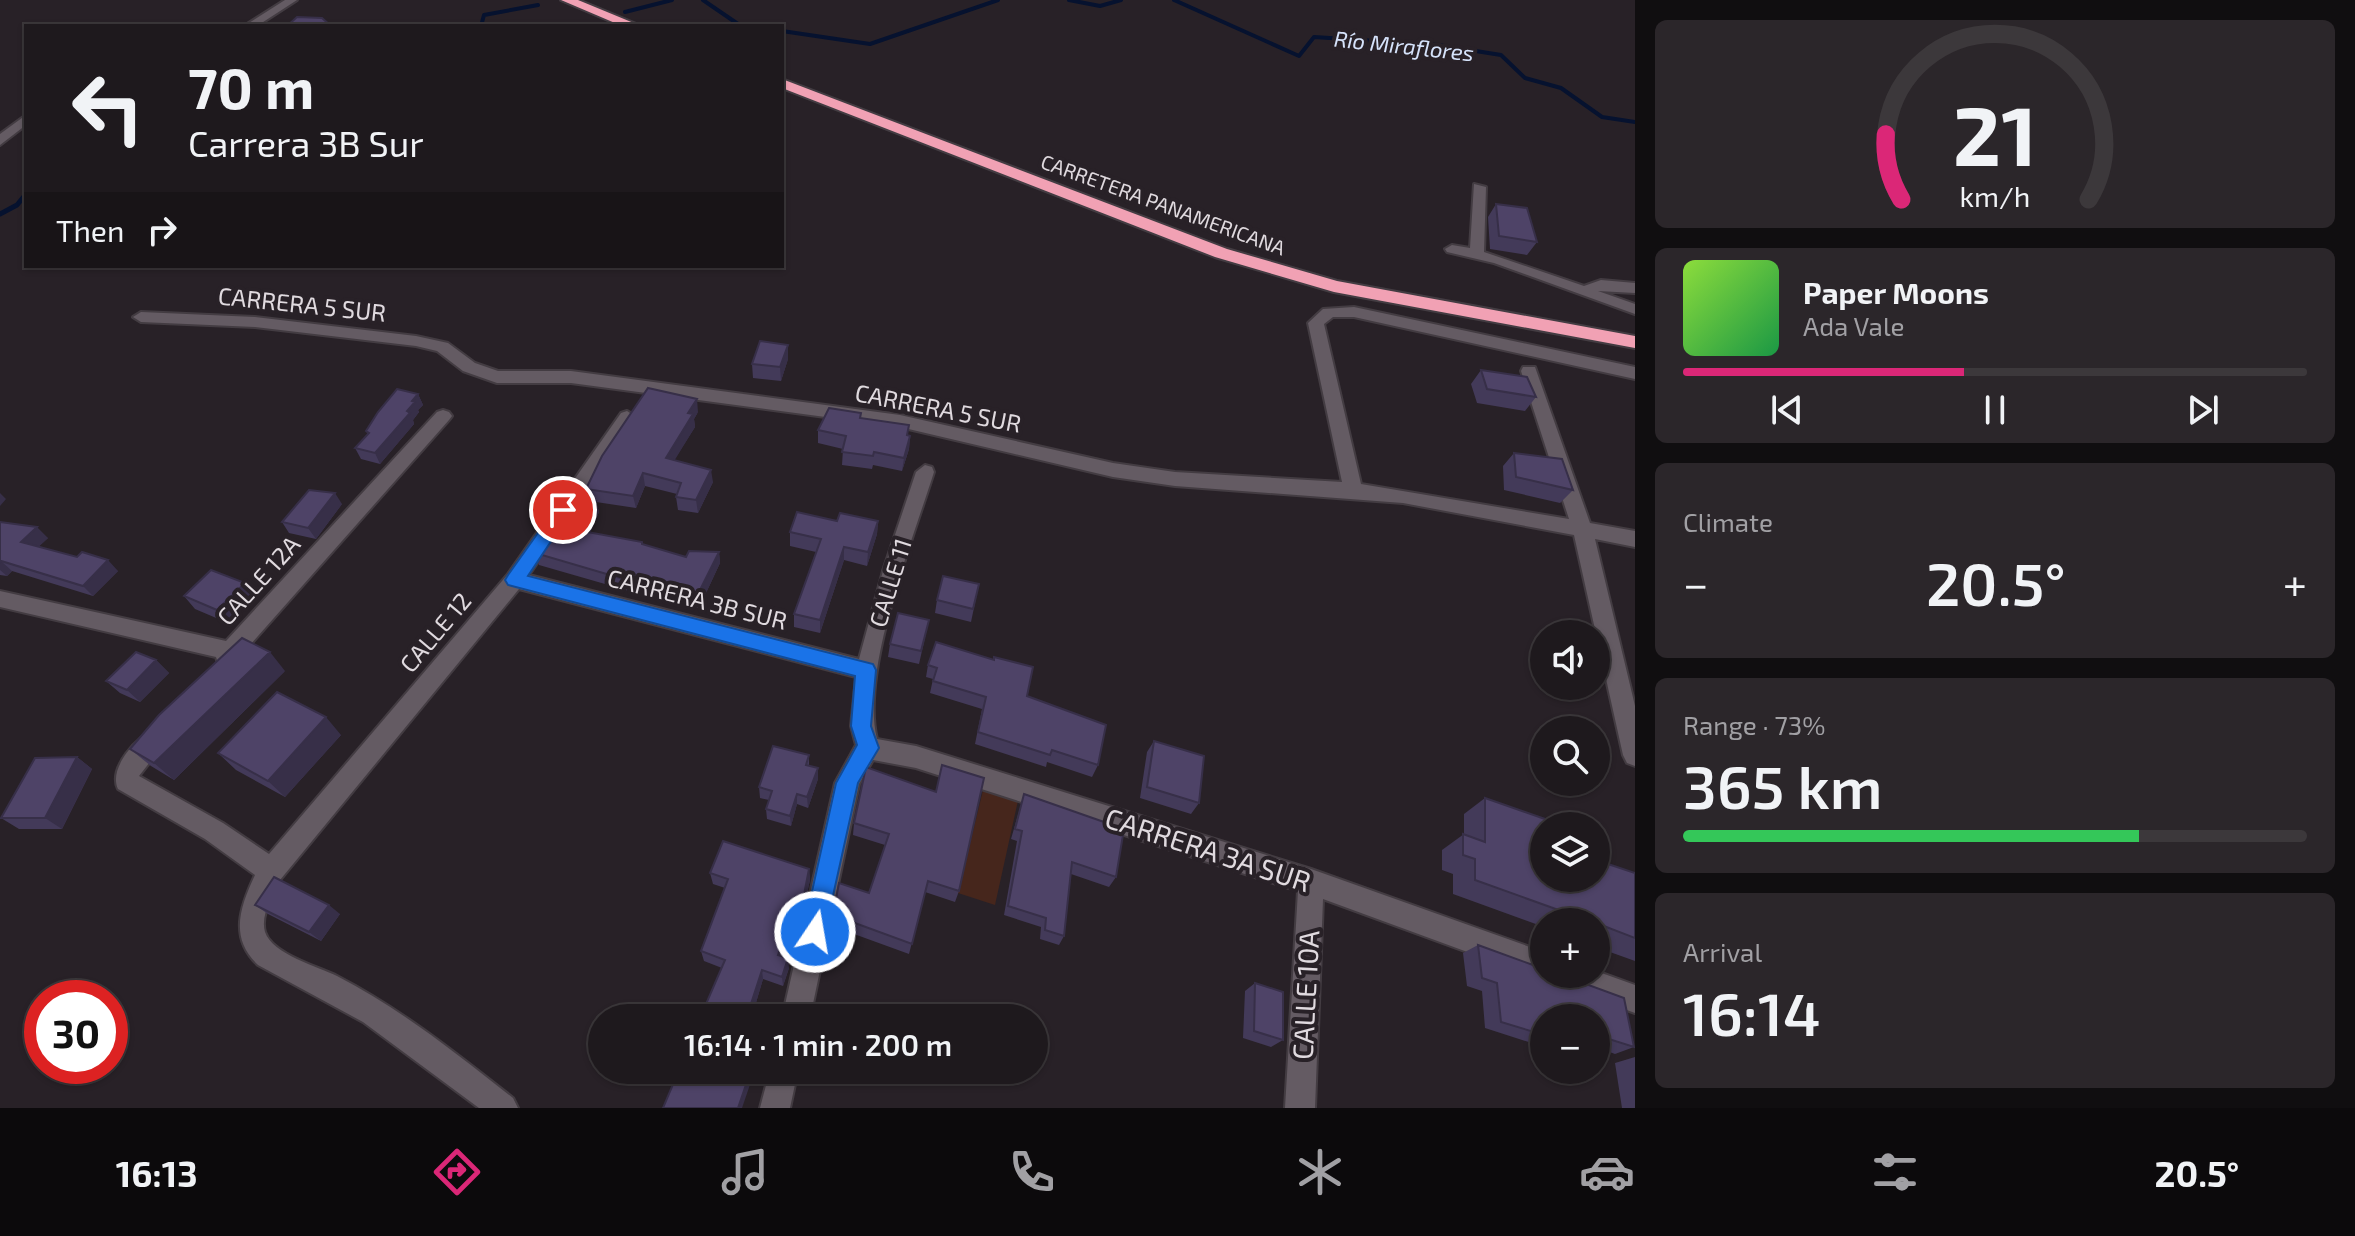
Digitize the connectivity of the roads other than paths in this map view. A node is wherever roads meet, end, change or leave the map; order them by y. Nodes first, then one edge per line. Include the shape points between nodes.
1 (292, 0) edge
2 (567, 0) edge
3 (252, 24) edge
4 (629, 24) edge
5 (784, 84) edge
6 (24, 121) edge
7 (24, 137) edge
8 (0, 141) edge
9 (0, 155) edge
10 (1479, 187) dead end
11 (1452, 249) dead end
12 (1477, 253) junction
13 (1635, 288) edge
14 (1586, 291) junction
15 (1635, 309) edge
16 (141, 317) dead end
17 (1635, 342) edge
18 (1529, 371) dead end
19 (1635, 373) edge
20 (443, 416) dead end
21 (627, 417) edge
22 (925, 472) dead end
23 (1353, 490) junction
24 (1583, 531) junction
25 (1635, 539) edge
26 (515, 580) junction
27 (0, 599) edge
28 (230, 651) junction
29 (866, 670) junction
30 (210, 675) edge
31 (169, 723) edge
32 (868, 748) junction
33 (1635, 755) edge
34 (271, 871) junction
35 (1311, 882) junction
36 (1530, 961) edge
37 (1605, 988) edge
38 (1635, 999) edge
39 (799, 1004) edge
40 (781, 1084) edge
41 (503, 1108) edge
42 (775, 1108) edge
43 (1300, 1108) edge

1 - 3 street
2 - 4 highway
5 - 17 highway, CARRETERA PANAMERICANA via 1288,275
6 - 8 street
7 - 9 street
10 - 12 street
11 - 12 street
12 - 14 street
13 - 14 street via 1601,285
14 - 15 street
16 - 23 street, CARRERA 5 SUR via 255,322 416,341 442,347 469,367 497,377 571,377 900,421 1175,479
18 - 24 street
19 - 23 street via 1354,312 1329,312 1316,323
20 - 28 street, CALLE 12A
21 - 26 street, CALLE 12
22 - 29 street, CALLE 11
23 - 24 street, CARRERA 5 SUR
24 - 25 street, CARRERA 5 SUR
24 - 33 street
26 - 29 street, CARRERA 3B SUR
26 - 34 street, CALLE 12
27 - 28 street
28 - 30 street, CALLE 12A
29 - 32 street, CALLE 11 via 861,726
31 - 34 street via 128,771 126,781
32 - 35 street, CARRERA 3A SUR via 916,757
32 - 39 street via 847,783
34 - 41 street, CALLE 12 via 252,921 253,938 263,955 376,1014
35 - 36 street, CARRERA 3A SUR
35 - 43 street, CALLE 10A
37 - 38 street
40 - 42 street

